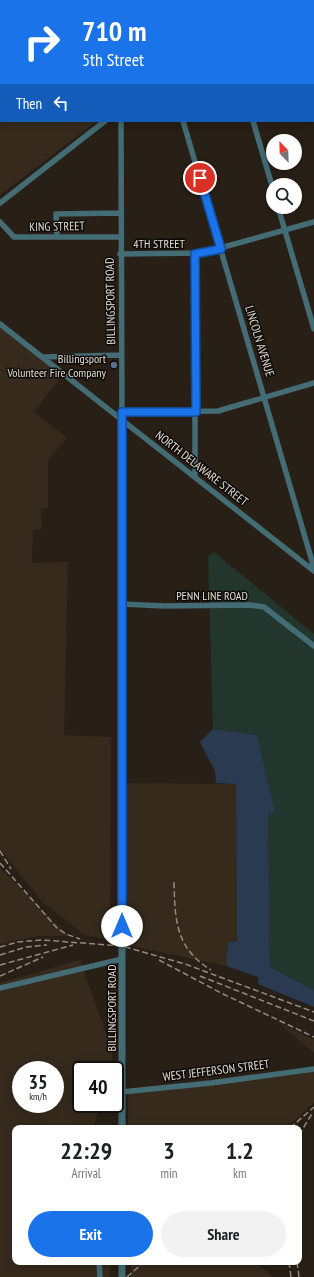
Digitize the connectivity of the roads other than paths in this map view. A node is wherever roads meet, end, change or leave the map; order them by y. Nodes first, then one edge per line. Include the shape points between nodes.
1 (104, 122) edge
2 (121, 122) edge
3 (183, 122) edge
4 (253, 122) edge
5 (270, 178) edge
6 (0, 203) edge
7 (120, 213) junction
8 (280, 214) edge
9 (0, 222) edge
10 (314, 222) edge
11 (285, 230) junction
12 (57, 236) junction
13 (120, 237) junction
14 (221, 249) junction
15 (120, 254) junction
16 (195, 254) junction
17 (0, 324) edge
18 (314, 329) edge
19 (121, 355) junction
20 (42, 357) junction
21 (314, 383) edge
22 (265, 398) junction
23 (196, 412) junction
24 (122, 415) junction
25 (195, 477) junction
26 (314, 569) edge
27 (121, 604) junction
28 (314, 646) edge
29 (122, 959) junction
30 (0, 988) edge
31 (122, 1061) edge
32 (314, 1069) edge
33 (124, 1092) edge
34 (122, 1113) edge
35 (122, 1125) edge
36 (100, 1265) edge
37 (100, 1277) edge

1 - 6 street
2 - 7 street, BILLINGSPORT ROAD
3 - 14 street, LINCOLN AVENUE
4 - 5 street
7 - 12 street via 56,214
7 - 13 street, BILLINGSPORT ROAD
8 - 11 street
9 - 12 street, KING STREET via 14,237
10 - 11 street, 4TH STREET
11 - 14 street, 4TH STREET
11 - 18 street
12 - 13 street, KING STREET
13 - 15 street, BILLINGSPORT ROAD
14 - 16 street, 4TH STREET
14 - 22 street, LINCOLN AVENUE
15 - 16 street, 4TH STREET
15 - 19 street, BILLINGSPORT ROAD
16 - 23 street
17 - 20 street, NORTH DELAWARE STREET
19 - 20 street
19 - 24 street, BILLINGSPORT ROAD
20 - 24 street, NORTH DELAWARE STREET
21 - 22 street
22 - 23 street via 226,410
22 - 26 street, LINCOLN AVENUE
23 - 24 street
23 - 25 street
24 - 25 street, NORTH DELAWARE STREET
24 - 27 street, BILLINGSPORT ROAD
25 - 26 street, NORTH DELAWARE STREET
27 - 28 street, PENN LINE ROAD via 250,604 264,607
27 - 29 street, BILLINGSPORT ROAD
29 - 30 street
29 - 31 street, BILLINGSPORT ROAD
32 - 33 street, WEST JEFFERSON STREET
34 - 35 street, BILLINGSPORT ROAD
36 - 37 street

